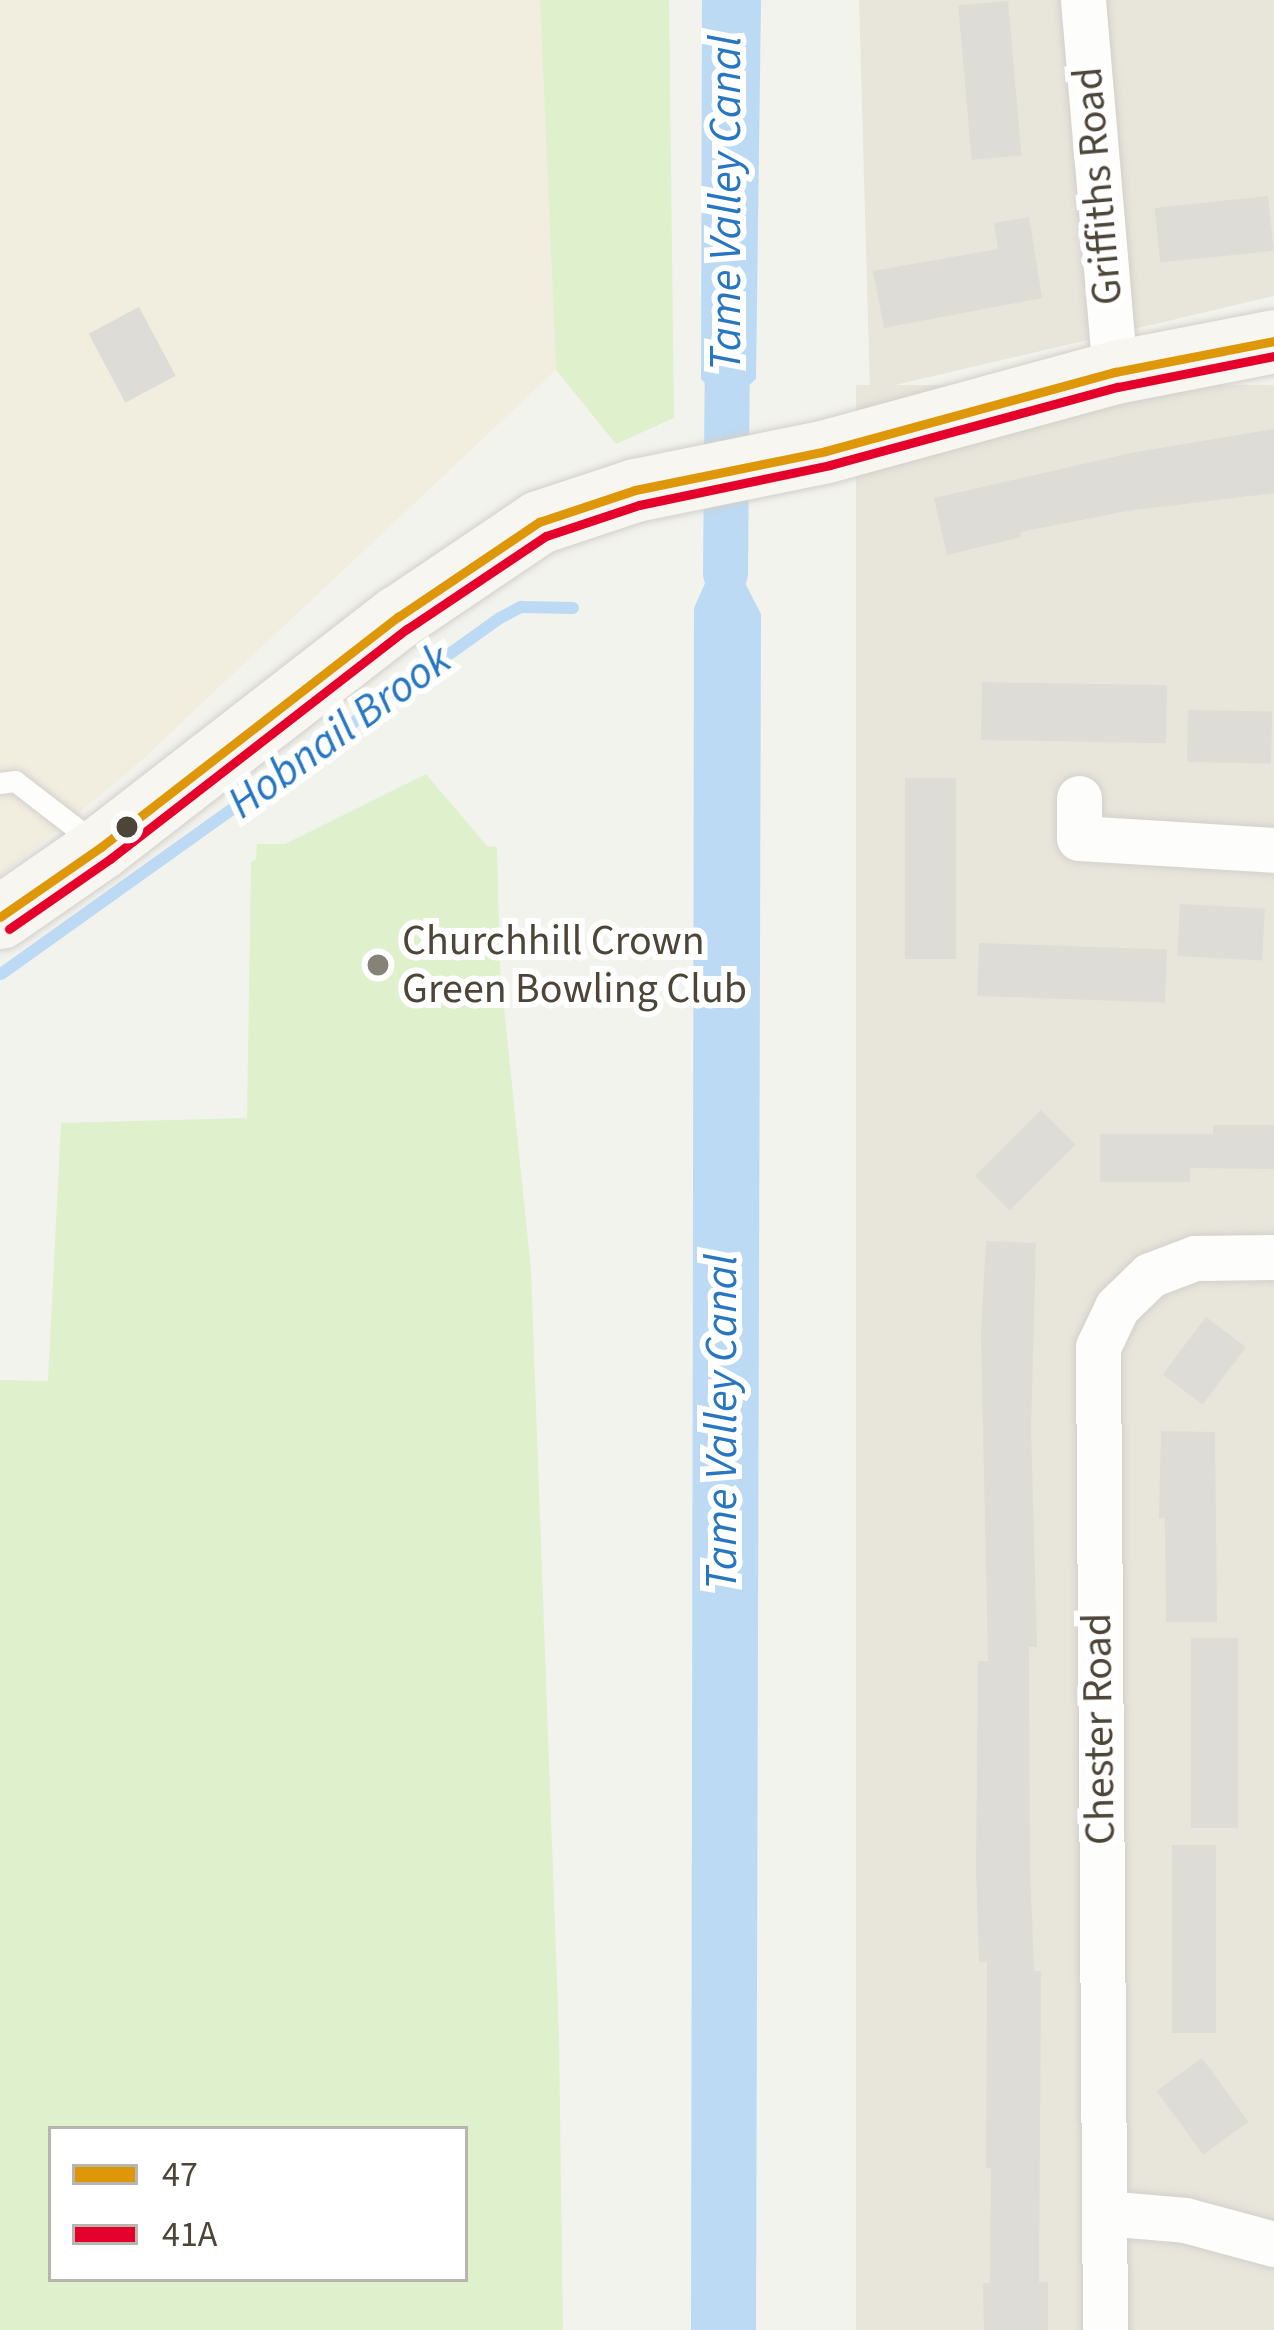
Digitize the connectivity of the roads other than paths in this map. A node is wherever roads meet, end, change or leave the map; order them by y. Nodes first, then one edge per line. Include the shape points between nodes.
1 (1083, 0) edge
2 (1274, 341) edge
3 (1114, 372) junction
4 (0, 783) edge
5 (1079, 798) dead end
6 (101, 847) junction
7 (1274, 850) edge
8 (0, 917) edge
9 (1274, 1257) edge
10 (1104, 2213) junction
11 (1274, 2244) edge
12 (1105, 2330) edge

1 - 3 street, Griffiths Road
2 - 3 street
3 - 6 street via 826,451 635,490 539,522 398,617
4 - 6 lane via 15,781
5 - 7 street via 1079,838
6 - 8 street
9 - 10 street, Chester Road via 1196,1258 1150,1275 1117,1306 1098,1347
10 - 11 street via 1185,2220
10 - 12 street, Chester Road

